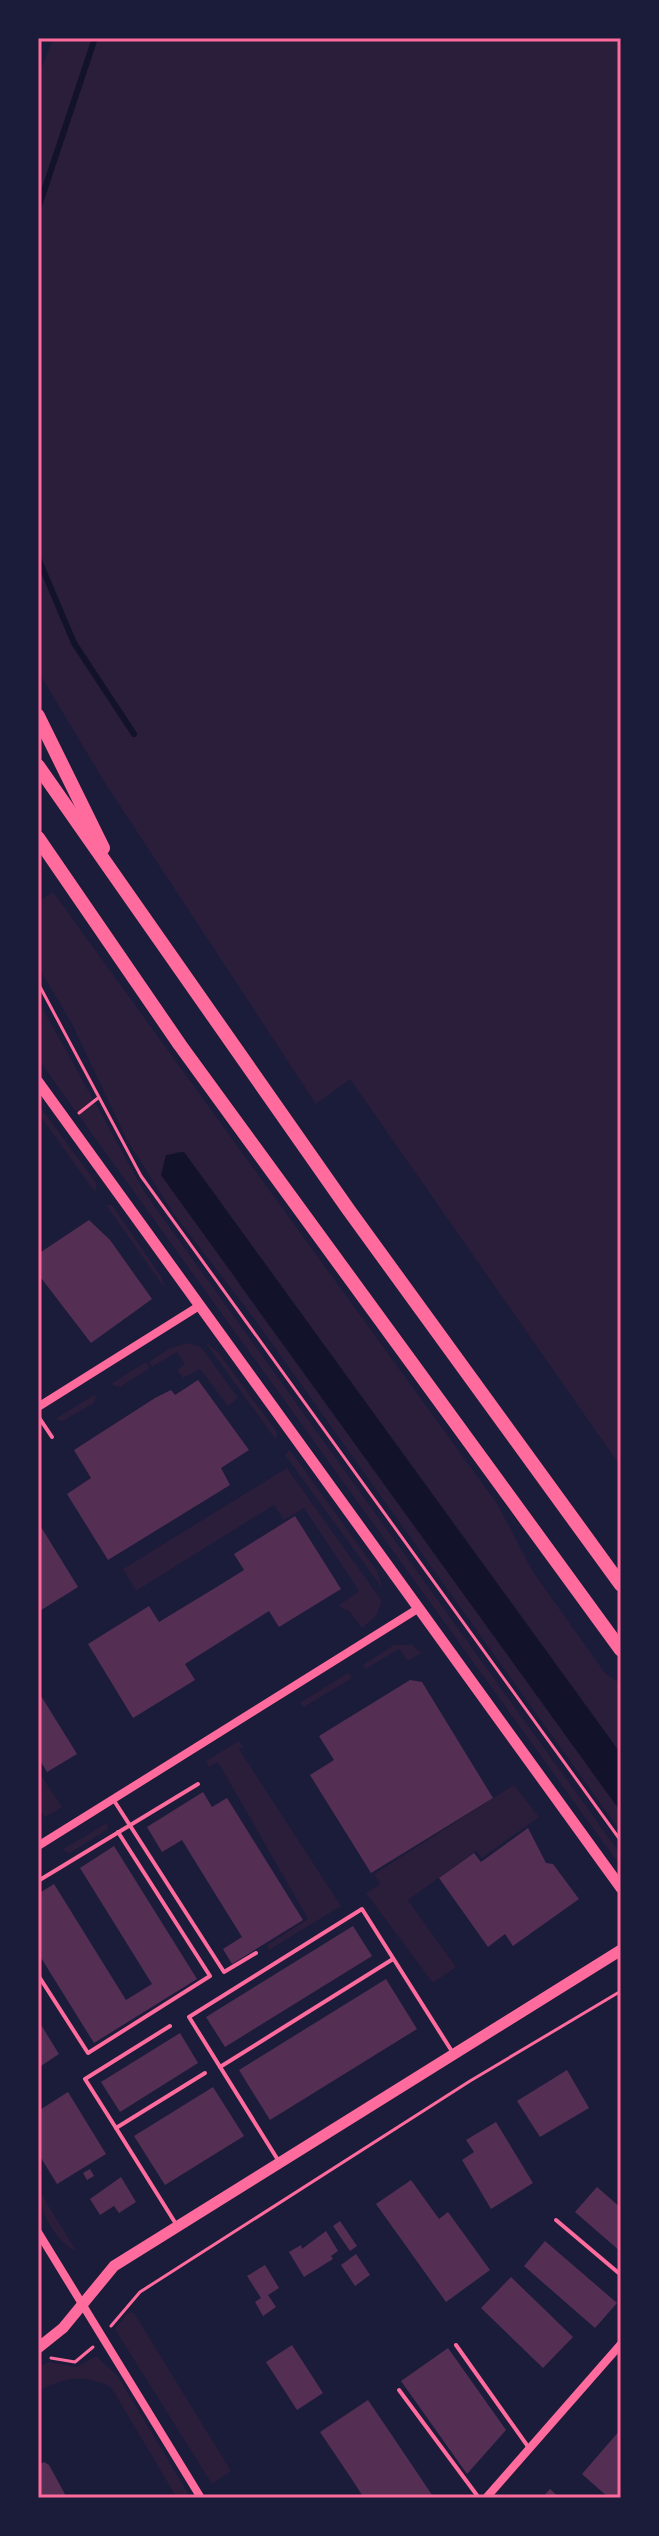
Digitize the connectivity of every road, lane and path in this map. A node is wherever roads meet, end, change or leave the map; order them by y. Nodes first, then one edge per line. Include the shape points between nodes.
1 (38, 716) edge
2 (38, 766) edge
3 (38, 838) edge
4 (124, 892) junction
5 (38, 983) edge
6 (38, 1082) edge
7 (98, 1098) junction
8 (68, 1122) junction
9 (199, 1306) junction
10 (38, 1407) edge
11 (38, 1416) edge
12 (52, 1437) dead end
13 (621, 1585) edge
14 (419, 1608) junction
15 (621, 1650) edge
16 (198, 1784) dead end
17 (113, 1799) junction
18 (130, 1825) junction
19 (118, 1832) junction
20 (621, 1841) edge
21 (38, 1846) edge
22 (38, 1881) edge
23 (621, 1888) edge
24 (621, 1950) edge
25 (256, 1953) dead end
26 (393, 1959) junction
27 (38, 1975) edge
28 (621, 1991) edge
29 (170, 2026) dead end
30 (454, 2055) junction
31 (220, 2067) junction
32 (205, 2073) dead end
33 (116, 2128) junction
34 (280, 2163) junction
35 (556, 2220) dead end
36 (177, 2226) junction
37 (38, 2232) edge
38 (621, 2275) edge
39 (83, 2301) junction
40 (103, 2336) junction
41 (621, 2344) edge
42 (456, 2345) dead end
43 (38, 2348) edge
44 (48, 2358) dead end
45 (399, 2390) dead end
46 (529, 2448) junction
47 (201, 2498) edge
48 (479, 2498) edge
49 (486, 2498) edge

1 - 4 highway
2 - 4 highway
3 - 15 highway via 180,1045
4 - 13 highway
5 - 7 path
6 - 8 street
7 - 8 path
7 - 20 path via 141,1176
8 - 9 street
9 - 10 street
9 - 14 street
11 - 12 lane
14 - 17 street
14 - 23 street
16 - 18 lane
17 - 18 lane
17 - 21 street
18 - 19 lane
18 - 25 lane via 224,1972
19 - 22 lane
19 - 27 lane via 210,1976 88,2053
24 - 30 street
26 - 30 lane
26 - 31 lane
26 - 31 lane via 362,1909 189,2017
28 - 40 path via 140,2292
29 - 33 lane via 85,2079
30 - 34 street
31 - 34 lane
32 - 33 lane
33 - 36 lane
34 - 36 street
35 - 38 lane
36 - 39 street via 114,2266
37 - 39 street
39 - 40 street
39 - 43 street via 63,2328
40 - 44 path via 75,2362
40 - 47 street
41 - 46 street
42 - 46 lane
45 - 48 lane
46 - 49 street

